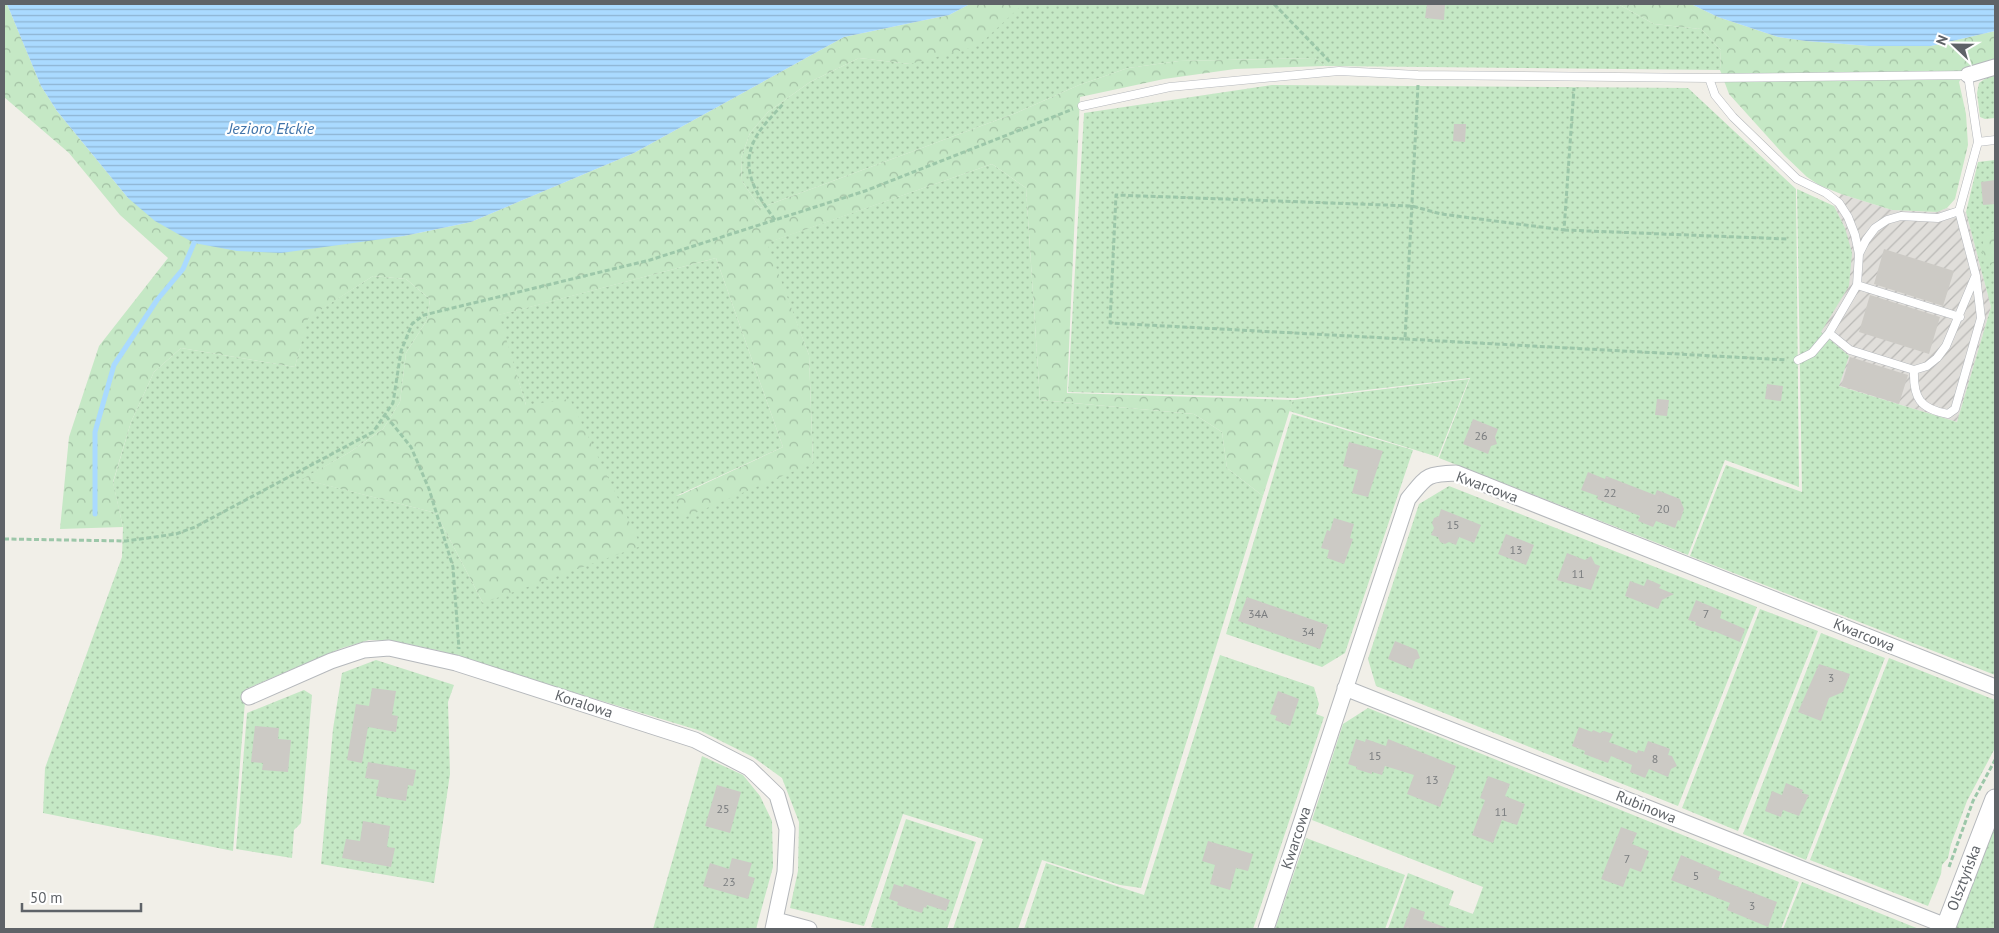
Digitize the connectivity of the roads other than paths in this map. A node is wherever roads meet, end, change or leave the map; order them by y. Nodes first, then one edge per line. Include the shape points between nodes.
1 (1995, 67) edge
2 (1968, 75) junction
3 (1709, 78) junction
4 (1082, 106) road end
5 (1995, 140) edge
6 (1978, 142) junction
7 (1959, 211) junction
8 (1859, 254) junction
9 (1976, 276) junction
10 (1857, 285) junction
11 (1960, 316) junction
12 (1829, 334) junction
13 (1798, 360) road end
14 (1914, 370) junction
15 (1995, 687) edge
16 (1345, 688) junction
17 (249, 697) dead end
18 (1995, 799) edge
19 (774, 925) edge
20 (1945, 928) edge
21 (809, 929) edge
22 (1266, 929) edge

1 - 2 street
2 - 3 lane
2 - 6 lane
3 - 4 lane via 1418,75 1339,71 1170,87
3 - 8 lane via 1715,95 1733,117 1797,179 1839,203 1852,226
5 - 6 lane
6 - 7 lane
7 - 8 lane via 1938,218 1901,216 1887,220 1875,228
7 - 9 lane
8 - 10 lane
9 - 11 lane
9 - 14 lane via 1981,318 1955,409 1948,414 1940,413 1929,409 1918,399
10 - 11 lane
10 - 12 lane
11 - 14 lane via 1937,358
12 - 13 lane via 1812,353
12 - 14 lane via 1850,350
15 - 16 street, Kwarcowa via 1456,473 1427,477 1408,499
16 - 20 street, Rubinowa
16 - 22 street, Kwarcowa
17 - 19 street, Koralowa via 331,660 364,650 389,648 456,663 695,740 750,768 777,796 787,829 785,872
18 - 20 street, Olsztyńska
19 - 21 street

